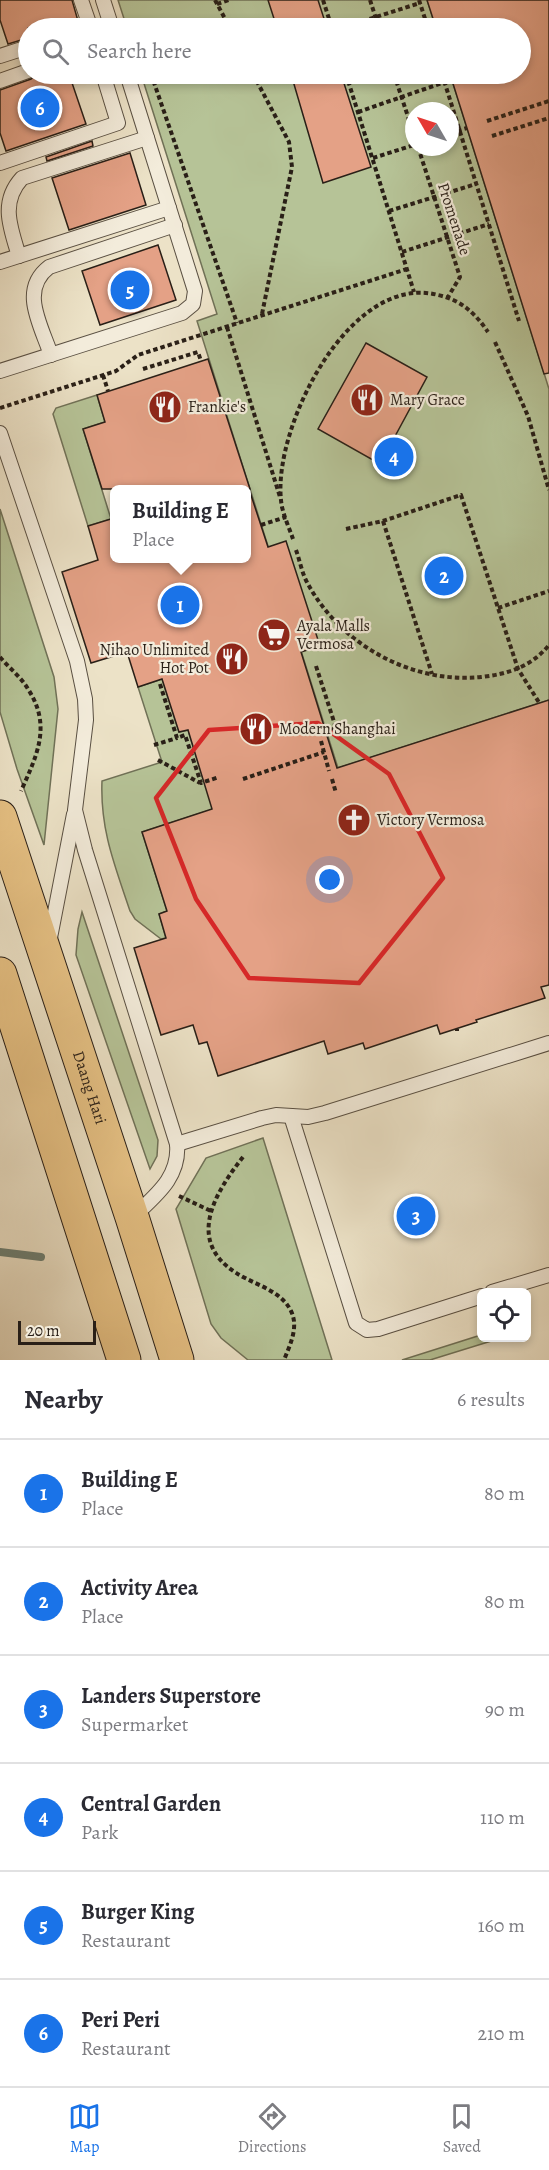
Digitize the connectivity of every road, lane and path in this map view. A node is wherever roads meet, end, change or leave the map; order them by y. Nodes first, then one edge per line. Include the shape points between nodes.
1 (81, 0) edge
2 (104, 0) edge
3 (229, 0) edge
4 (323, 0) edge
5 (370, 0) edge
6 (420, 1) edge
7 (216, 2) edge
8 (376, 17) junction
9 (87, 18) edge
10 (109, 18) edge
11 (225, 18) edge
12 (329, 18) edge
13 (373, 18) edge
14 (425, 18) edge
15 (18, 50) edge
16 (0, 56) edge
17 (18, 75) edge
18 (0, 81) edge
19 (106, 84) edge
20 (130, 84) edge
21 (154, 84) edge
22 (258, 84) edge
23 (349, 84) edge
24 (397, 84) edge
25 (439, 84) edge
26 (446, 84) edge
27 (402, 97) junction
28 (549, 100) edge
29 (405, 106) edge
30 (358, 112) junction
31 (549, 118) edge
32 (487, 120) dead end
33 (467, 128) dead end
34 (460, 130) junction
35 (492, 136) dead end
36 (147, 138) junction
37 (405, 149) edge
38 (420, 156) edge
39 (373, 158) junction
40 (0, 163) edge
41 (477, 184) junction
42 (434, 197) junction
43 (169, 208) junction
44 (389, 211) junction
45 (489, 224) junction
46 (175, 225) junction
47 (447, 237) junction
48 (402, 252) junction
49 (19, 256) junction
50 (0, 262) edge
51 (407, 269) junction
52 (414, 292) junction
53 (448, 297) junction
54 (262, 314) junction
55 (519, 321) dead end
56 (237, 322) junction
57 (227, 327) junction
58 (488, 332) dead end
59 (495, 342) dead end
60 (51, 355) junction
61 (201, 361) dead end
62 (143, 369) dead end
63 (0, 371) edge
64 (103, 375) junction
65 (108, 391) dead end
66 (0, 408) edge
67 (0, 433) edge
68 (549, 490) edge
69 (281, 501) junction
70 (286, 517) junction
71 (383, 521) junction
72 (261, 525) dead end
73 (346, 529) dead end
74 (293, 539) dead end
75 (296, 549) dead end
76 (549, 591) edge
77 (498, 608) junction
78 (549, 645) edge
79 (0, 657) edge
80 (316, 666) dead end
81 (518, 669) junction
82 (433, 675) junction
83 (160, 684) dead end
84 (540, 704) dead end
85 (326, 732) dead end
86 (177, 738) junction
87 (321, 741) dead end
88 (154, 745) dead end
89 (324, 752) junction
90 (158, 760) dead end
91 (329, 771) dead end
92 (219, 777) dead end
93 (243, 779) dead end
94 (332, 779) dead end
95 (201, 783) junction
96 (21, 791) dead end
97 (336, 793) dead end
98 (75, 810) junction
99 (0, 817) edge
100 (46, 957) junction
101 (0, 974) edge
102 (549, 1043) edge
103 (291, 1116) junction
104 (177, 1144) junction
105 (243, 1157) dead end
106 (163, 1188) junction
107 (211, 1211) junction
108 (132, 1217) junction
109 (549, 1275) edge
110 (508, 1288) edge
111 (477, 1298) edge
112 (179, 1353) edge
113 (124, 1360) edge
114 (284, 1360) edge

1 - 9 lane
2 - 10 lane
3 - 7 path
4 - 12 path
5 - 8 path
6 - 8 path
6 - 14 path
7 - 11 path
8 - 13 path
15 - 16 lane
17 - 18 lane
19 - 40 lane via 118,123
20 - 36 lane
21 - 56 path
22 - 54 path via 292,154
23 - 30 path
24 - 27 path
25 - 27 path
26 - 34 path
27 - 29 path
27 - 30 path
28 - 32 path
30 - 39 path
31 - 35 path
33 - 34 path
34 - 41 path
36 - 43 lane
36 - 49 lane via 22,178 15,184 6,201 6,211
37 - 39 path
38 - 42 path, Promenade
39 - 44 path
41 - 42 path
41 - 45 path
42 - 44 path
42 - 47 path, Promenade
43 - 46 lane
43 - 49 lane
44 - 48 path
45 - 47 path
45 - 55 path
46 - 60 lane via 49,267 42,273 33,290 33,300
46 - 60 lane via 195,291 188,309
47 - 48 path
47 - 53 path, Promenade via 460,277
48 - 51 path
49 - 50 lane
51 - 52 path
51 - 54 path
52 - 53 path
52 - 69 path via 386,302 356,324 320,366 291,430
53 - 58 path via 472,311
54 - 56 path
56 - 57 path
57 - 64 path via 138,355
57 - 69 path
59 - 68 path via 528,416
60 - 63 lane
61 - 62 path via 198,352
64 - 65 path
64 - 66 path
67 - 98 lane via 77,661 85,699 85,742
69 - 70 path
70 - 72 path
70 - 74 path
71 - 73 path
71 - 77 path via 461,495
71 - 82 path
75 - 82 path via 307,582 319,602 351,636 394,663
76 - 77 path
77 - 81 path
78 - 81 path
79 - 96 path via 28,687 40,720 41,742
80 - 85 path via 336,728
81 - 82 path via 471,678
81 - 84 path
83 - 86 path
86 - 88 path
86 - 95 path via 185,735
87 - 89 path
89 - 91 path
89 - 93 path
90 - 95 path
92 - 95 path
94 - 97 path
98 - 100 lane
98 - 104 lane
99 - 100 main road, Daang Hari
100 - 108 main road, Daang Hari
101 - 113 main road
102 - 103 lane via 325,1113
103 - 104 lane via 262,1118
103 - 111 lane via 356,1323 367,1330 378,1329
104 - 106 lane via 176,1166
105 - 107 path via 223,1184
106 - 107 path
106 - 108 lane
107 - 114 path via 208,1238 222,1262 284,1300 291,1310 294,1332
108 - 112 main road, Daang Hari
109 - 110 lane

